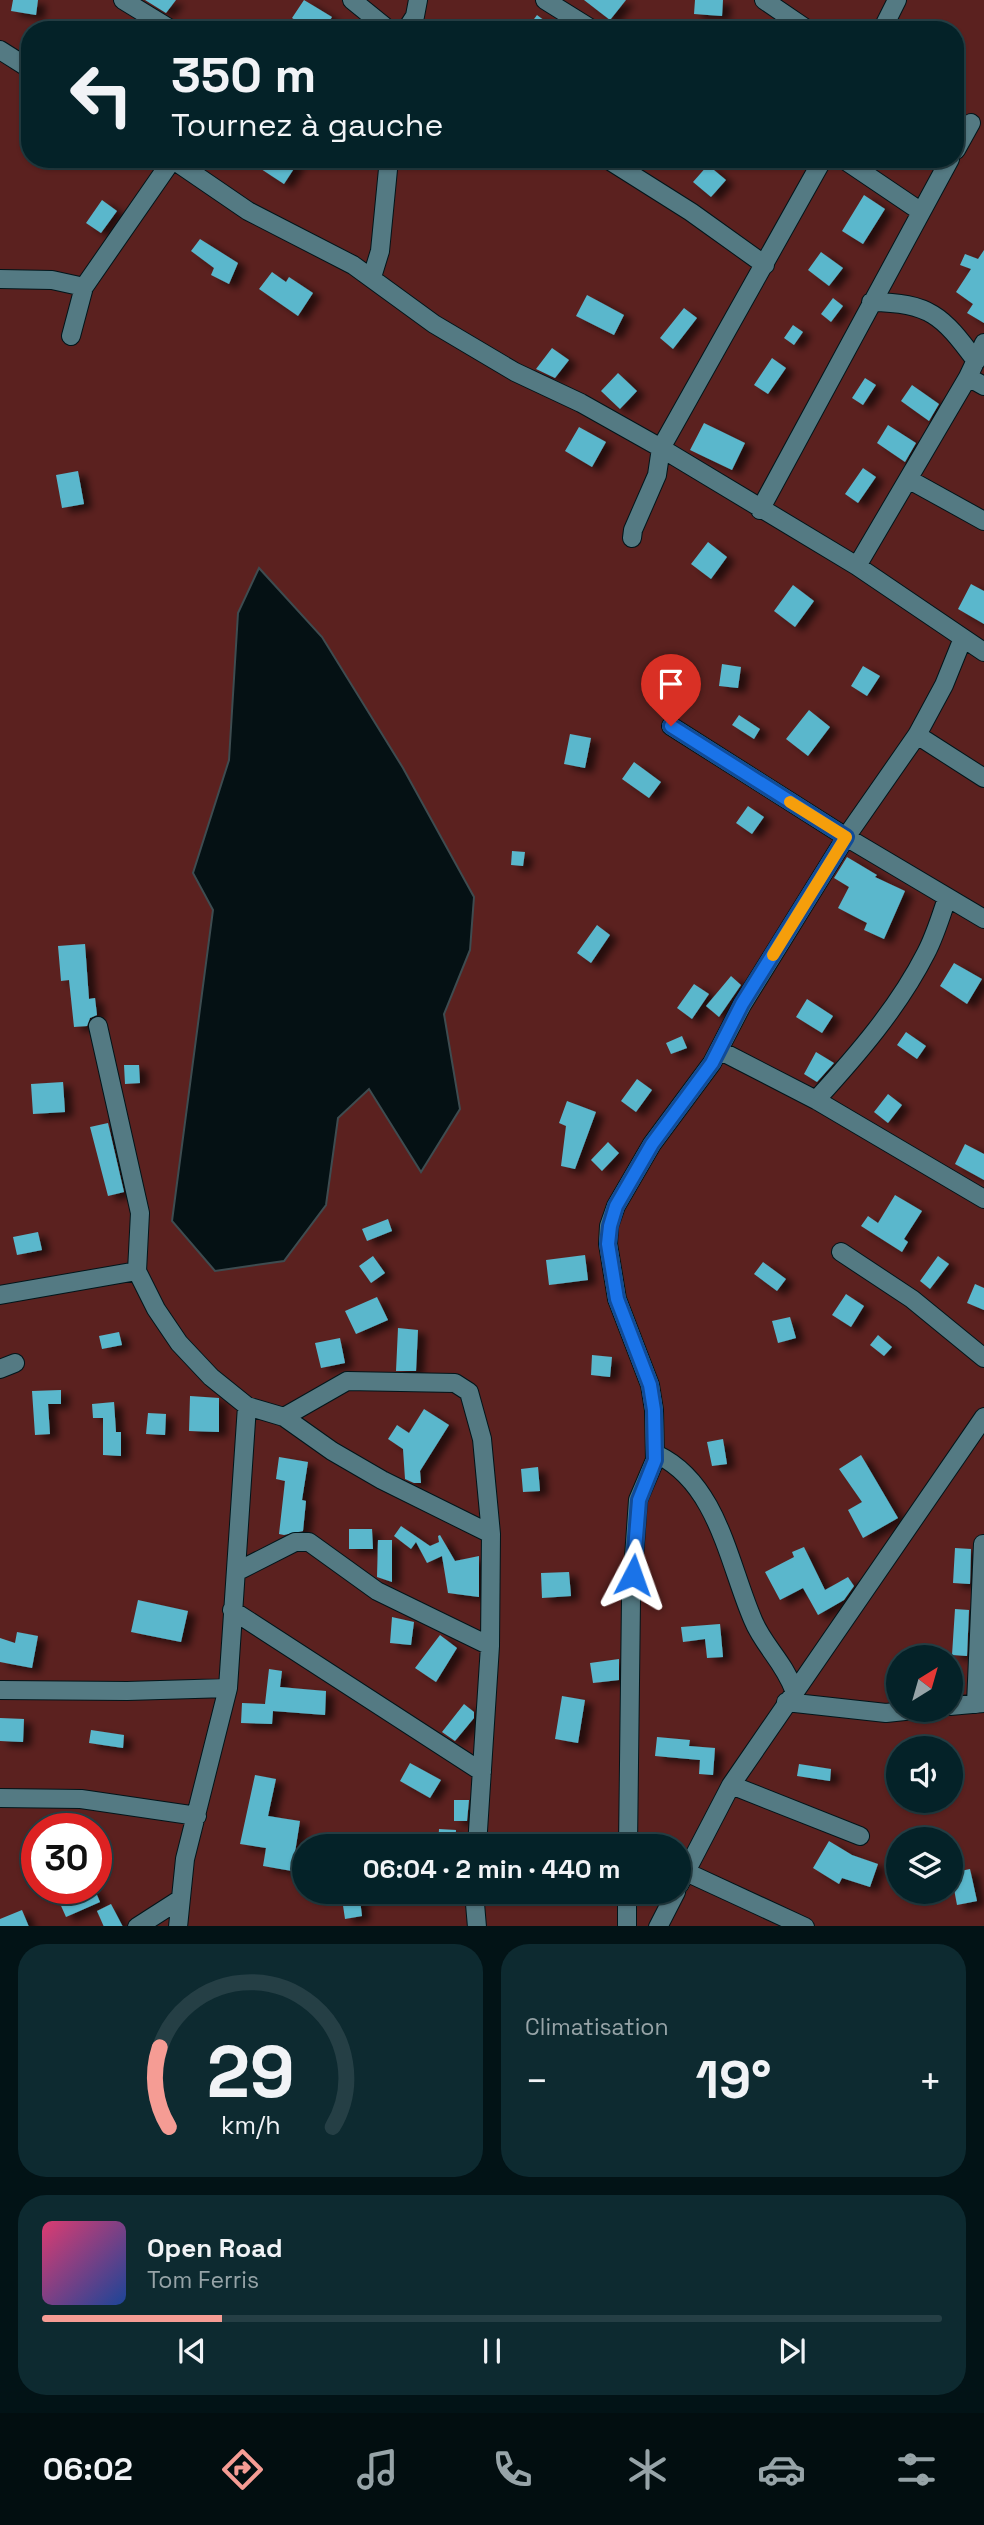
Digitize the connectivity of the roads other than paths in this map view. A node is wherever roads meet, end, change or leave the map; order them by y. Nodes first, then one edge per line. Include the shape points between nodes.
1 (123, 0) edge
2 (352, 0) edge
3 (418, 0) edge
4 (545, 0) edge
5 (764, 0) edge
6 (897, 0) edge
7 (157, 21) edge
8 (378, 21) edge
9 (412, 21) edge
10 (578, 21) edge
11 (795, 21) edge
12 (886, 21) edge
13 (0, 50) edge
14 (21, 63) edge
15 (971, 123) dead end
16 (964, 136) edge
17 (166, 168) edge
18 (185, 168) edge
19 (387, 168) edge
20 (621, 168) edge
21 (818, 168) edge
22 (856, 168) edge
23 (945, 168) edge
24 (920, 211) junction
25 (765, 265) junction
26 (372, 277) junction
27 (0, 279) edge
28 (84, 287) junction
29 (872, 302) junction
30 (71, 336) dead end
31 (984, 343) edge
32 (976, 375) edge
33 (661, 448) junction
34 (908, 479) junction
35 (760, 510) junction
36 (984, 521) edge
37 (632, 538) dead end
38 (856, 566) junction
39 (963, 638) junction
40 (984, 652) edge
41 (671, 726) dead end
42 (917, 736) junction
43 (984, 778) edge
44 (846, 837) junction
45 (947, 898) junction
46 (984, 919) edge
47 (98, 1026) dead end
48 (719, 1051) junction
49 (816, 1100) junction
50 (984, 1199) edge
51 (841, 1252) dead end
52 (137, 1271) junction
53 (0, 1295) edge
54 (984, 1359) edge
55 (247, 1406) junction
56 (284, 1417) junction
57 (984, 1417) edge
58 (655, 1460) junction
59 (491, 1534) junction
60 (983, 1544) edge
61 (236, 1572) junction
62 (232, 1610) junction
63 (489, 1646) junction
64 (228, 1688) junction
65 (0, 1690) edge
66 (790, 1696) junction
67 (980, 1703) edge
68 (886, 1713) edge
69 (482, 1772) junction
70 (732, 1785) junction
71 (0, 1798) edge
72 (197, 1816) junction
73 (478, 1834) edge
74 (628, 1834) edge
75 (860, 1836) dead end
76 (691, 1862) edge
77 (691, 1883) edge
78 (179, 1900) junction
79 (475, 1904) edge
80 (627, 1904) edge
81 (670, 1904) edge
82 (139, 1926) edge
83 (178, 1926) edge
84 (477, 1926) edge
85 (627, 1926) edge
86 (659, 1926) edge
87 (802, 1926) edge

1 - 7 street
2 - 8 street
3 - 9 street
4 - 10 street
5 - 11 street
6 - 12 street
13 - 14 street
15 - 16 street
17 - 28 street
18 - 26 street via 248,211
19 - 26 street via 380,251
20 - 25 street
21 - 25 street
22 - 24 street
23 - 24 street
24 - 29 street
25 - 33 street
26 - 33 street via 434,324 515,372
27 - 28 street via 52,280
28 - 30 street
29 - 32 street via 926,309 950,328
29 - 35 street
31 - 32 street
32 - 34 street
33 - 35 street
33 - 37 street via 657,475
34 - 36 street
34 - 38 street
35 - 38 street
38 - 39 street
39 - 40 street
39 - 42 street
41 - 44 street
42 - 43 street
42 - 44 street
44 - 45 street
44 - 48 street via 742,1004
45 - 46 street
45 - 49 street via 928,951 901,996
47 - 52 street via 139,1213
48 - 49 street
48 - 58 street via 652,1144 616,1206 610,1226 608,1244 617,1299 650,1385
49 - 50 street
51 - 54 street via 912,1299
52 - 53 street
52 - 55 street via 179,1343
55 - 56 street
55 - 61 street
56 - 59 street via 372,1474
56 - 59 street via 347,1381 463,1386 469,1392 482,1439
57 - 66 street
58 - 66 street via 658,1455 678,1468 718,1521 753,1621 780,1658
58 - 74 street via 639,1500 631,1600
59 - 63 street
60 - 67 street
61 - 62 street
61 - 63 street via 295,1542 309,1542 377,1591
62 - 64 street
62 - 69 street
63 - 69 street
64 - 65 street
64 - 72 street
66 - 68 street
66 - 70 street
69 - 73 street
70 - 75 street
70 - 76 street
71 - 72 street via 81,1799
72 - 78 street
77 - 87 street
78 - 82 street
78 - 83 street
79 - 84 street
80 - 85 street
81 - 86 street

